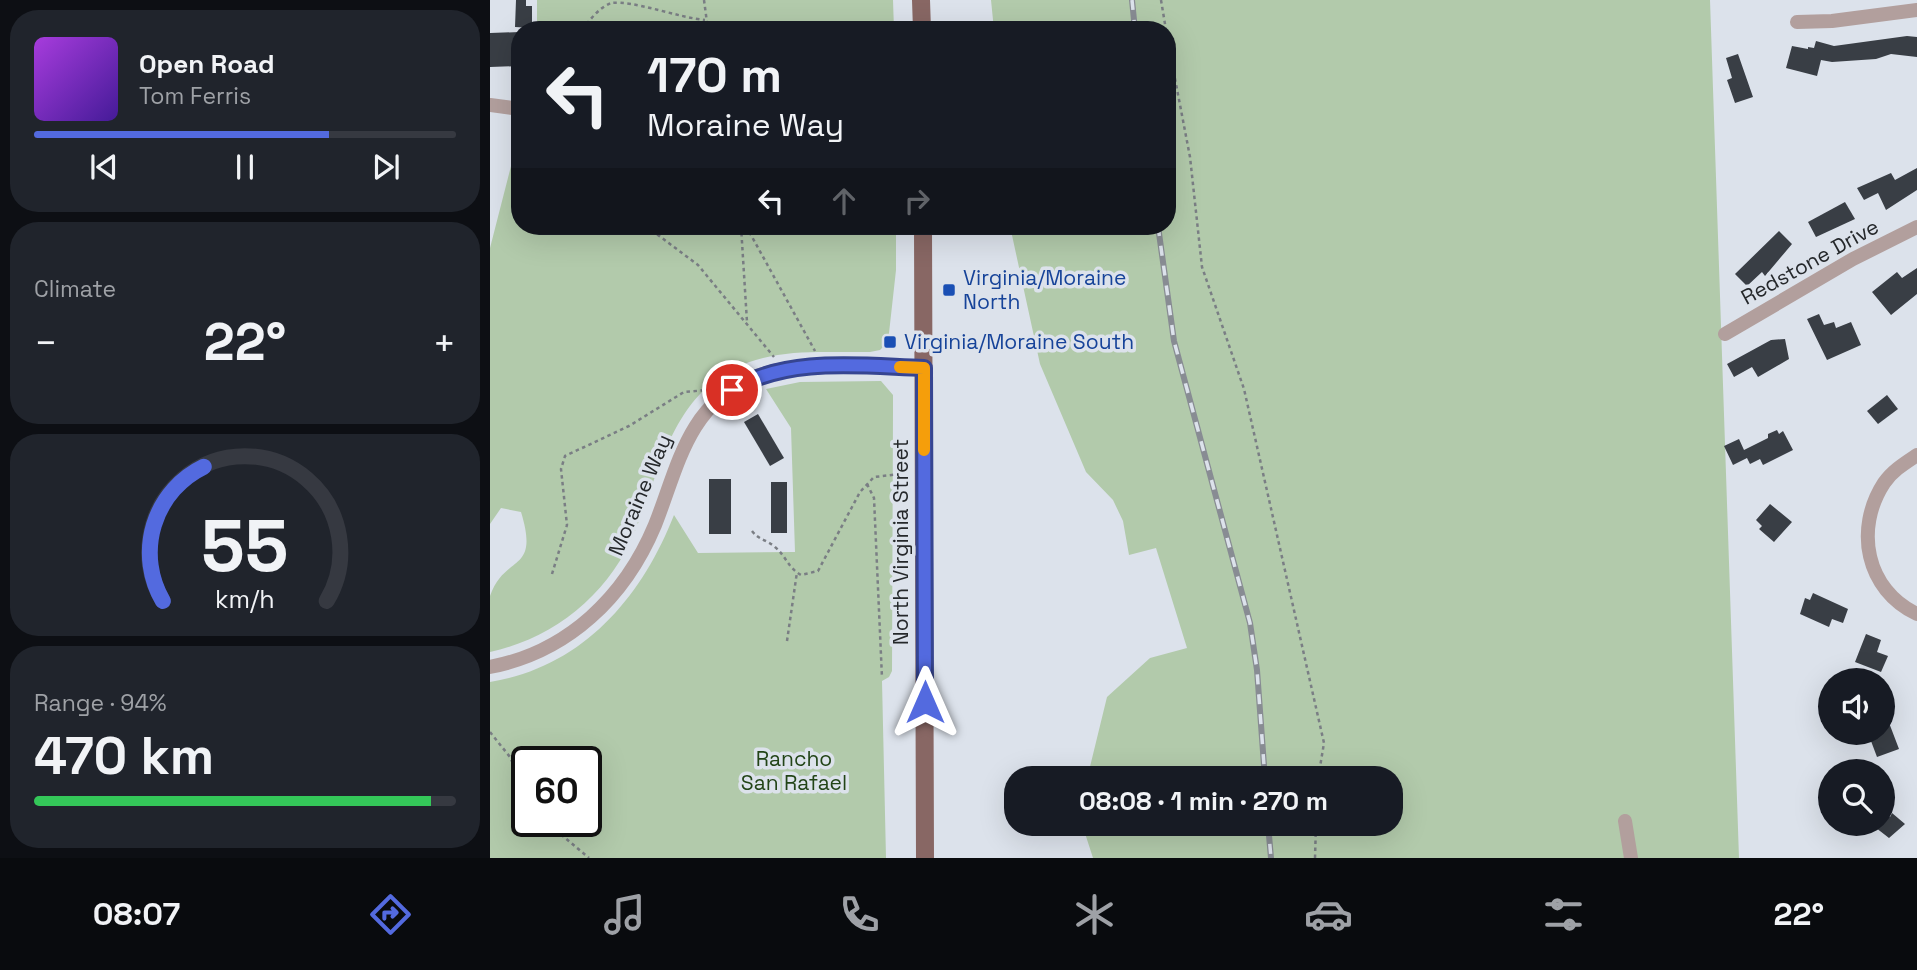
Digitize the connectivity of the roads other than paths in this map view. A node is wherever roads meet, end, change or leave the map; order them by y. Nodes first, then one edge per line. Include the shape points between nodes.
1 (921, 0) edge
2 (1917, 10) edge
3 (922, 21) edge
4 (1797, 22) dead end
5 (490, 105) edge
6 (511, 108) edge
7 (1917, 227) edge
8 (923, 235) edge
9 (1725, 334) dead end
10 (924, 368) junction
11 (1917, 454) edge
12 (1917, 614) edge
13 (490, 667) edge
14 (1625, 821) dead end
15 (925, 858) edge
16 (1631, 858) edge

1 - 3 main road
2 - 4 street
5 - 6 street
7 - 9 street, Redstone Drive
8 - 10 main road, North Virginia Street
10 - 13 street, Moraine Way via 779,370 750,379 717,400 687,437 641,557 612,598 576,631 555,643
10 - 15 main road, North Virginia Street
11 - 12 street via 1885,481 1867,528 1871,566 1879,582
14 - 16 street

